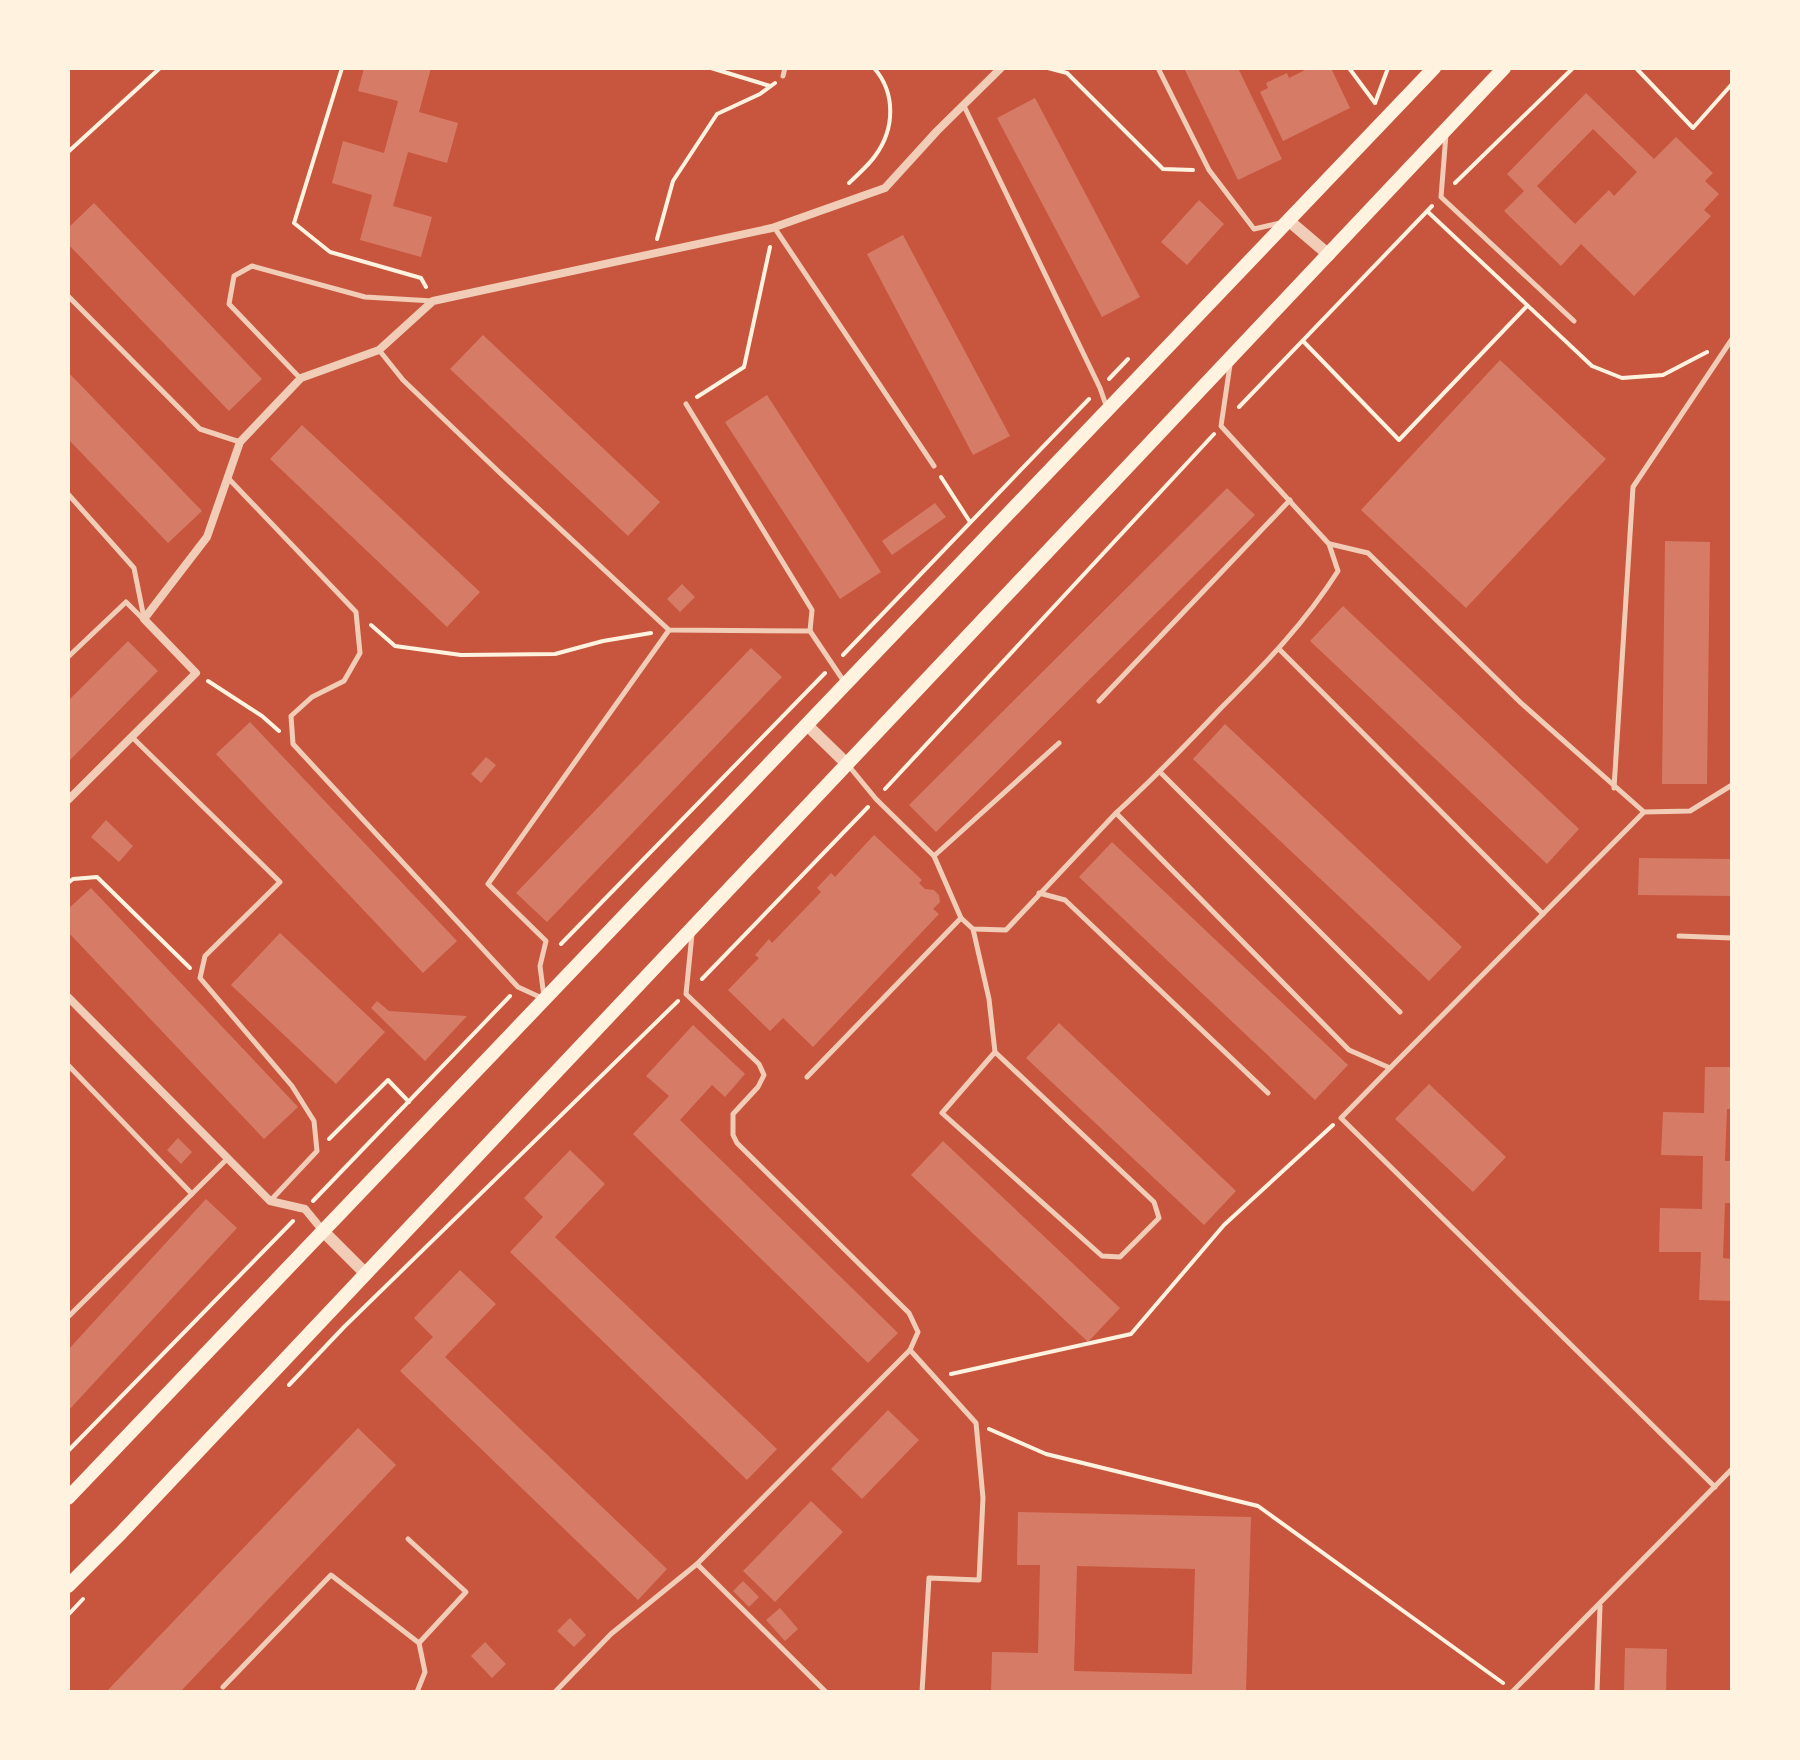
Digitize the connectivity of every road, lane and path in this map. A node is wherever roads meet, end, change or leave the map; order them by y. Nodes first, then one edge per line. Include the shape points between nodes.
1 (160, 68) edge
2 (342, 68) edge
3 (711, 68) edge
4 (785, 68) edge
5 (874, 68) edge
6 (1001, 68) edge
7 (1048, 68) edge
8 (1158, 68) edge
9 (1349, 68) edge
10 (1388, 68) edge
11 (1434, 68) edge
12 (1504, 68) edge
13 (1573, 68) edge
14 (1636, 68) edge
15 (783, 76) dead end
16 (1732, 84) edge
17 (1391, 85) dead end
18 (772, 86) dead end
19 (760, 94) dead end
20 (1375, 103) junction
21 (963, 105) junction
22 (1446, 129) junction
23 (68, 152) edge
24 (1209, 170) junction
25 (847, 186) dead end
26 (1441, 197) junction
27 (1427, 211) junction
28 (1288, 220) junction
29 (774, 226) junction
30 (653, 252) junction
31 (1329, 255) junction
32 (68, 296) edge
33 (433, 301) junction
34 (1527, 306) junction
35 (1574, 321) dead end
36 (1732, 339) edge
37 (1303, 341) junction
38 (379, 350) junction
39 (1709, 351) dead end
40 (1133, 354) dead end
41 (1232, 356) junction
42 (301, 378) junction
43 (1100, 388) junction
44 (686, 404) joint
45 (1108, 410) junction
46 (1221, 426) junction
47 (240, 442) junction
48 (934, 466) joint
49 (227, 478) junction
50 (68, 494) edge
51 (1290, 500) junction
52 (970, 522) junction
53 (1329, 544) junction
54 (356, 612) junction
55 (144, 619) junction
56 (669, 630) junction
57 (810, 631) junction
58 (1279, 649) junction
59 (68, 657) edge
60 (833, 665) junction
61 (196, 673) junction
62 (818, 679) dead end
63 (846, 684) junction
64 (1099, 701) dead end
65 (807, 725) junction
66 (132, 737) junction
67 (1059, 743) dead end
68 (293, 744) junction
69 (848, 765) junction
70 (1160, 772) junction
71 (1732, 785) edge
72 (1614, 788) junction
73 (876, 799) junction
74 (68, 800) edge
75 (1644, 812) junction
76 (1116, 813) junction
77 (934, 856) junction
78 (68, 883) edge
79 (1038, 893) junction
80 (1543, 914) junction
81 (961, 918) junction
82 (693, 927) junction
83 (973, 929) junction
84 (1679, 936) dead end
85 (1732, 938) edge
86 (540, 966) junction
87 (200, 978) junction
88 (703, 978) dead end
89 (518, 987) junction
90 (686, 994) junction
91 (68, 997) edge
92 (545, 1000) junction
93 (1400, 1012) dead end
94 (995, 1052) junction
95 (68, 1065) edge
96 (1390, 1068) junction
97 (807, 1077) dead end
98 (1268, 1093) dead end
99 (409, 1102) junction
100 (1341, 1118) junction
101 (317, 1151) junction
102 (228, 1158) junction
103 (192, 1194) junction
104 (270, 1201) junction
105 (305, 1209) junction
106 (323, 1231) junction
107 (366, 1274) junction
108 (68, 1317) edge
109 (325, 1347) dead end
110 (910, 1350) junction
111 (955, 1387) dead end
112 (976, 1423) junction
113 (68, 1451) edge
114 (1732, 1469) edge
115 (1715, 1487) junction
116 (68, 1498) edge
117 (408, 1539) dead end
118 (697, 1564) junction
119 (68, 1586) edge
120 (1600, 1606) junction
121 (419, 1643) junction
122 (223, 1687) dead end
123 (1513, 1691) edge
124 (417, 1692) edge
125 (555, 1692) edge
126 (826, 1692) edge
127 (922, 1692) edge
128 (1597, 1692) edge

1 - 23 path
2 - 33 path via 294,223 330,252 421,278
3 - 18 path
4 - 15 lane
5 - 25 path via 891,99 889,127 877,154
6 - 21 street
7 - 24 path via 1067,73 1163,169
8 - 24 lane
9 - 20 path
10 - 20 path
11 - 28 main road
12 - 22 main road
13 - 26 path
14 - 16 path via 1693,128
17 - 20 path
19 - 30 path via 717,114 673,181
21 - 29 street via 885,188
21 - 43 lane
22 - 26 lane
22 - 31 main road
24 - 28 lane via 1254,229
26 - 27 path
26 - 35 lane
27 - 34 path
27 - 37 path
28 - 31 street
28 - 45 main road
29 - 30 street
29 - 44 path via 744,367
29 - 48 lane
30 - 33 street
31 - 41 main road
32 - 47 lane via 200,429
33 - 38 street
33 - 42 lane via 365,297 252,266 234,276 229,304
34 - 37 path via 1399,440
34 - 39 path via 1592,366 1622,378 1663,375
36 - 72 lane via 1633,487
37 - 46 path
38 - 42 street
38 - 56 lane via 403,380
40 - 43 path
41 - 46 lane
41 - 69 main road
42 - 47 street
43 - 45 lane
43 - 52 path
44 - 57 lane via 812,610
45 - 63 main road
46 - 51 lane
46 - 73 path
47 - 49 street
48 - 52 path
49 - 54 lane
49 - 55 street via 207,537
50 - 55 lane via 134,568
51 - 53 lane
51 - 64 lane
52 - 60 path
53 - 58 lane via 1338,571
53 - 72 lane via 1368,553
54 - 56 path via 395,646 461,655 555,654
54 - 68 lane via 360,653 344,681 312,697 291,716
55 - 59 lane via 126,602
55 - 61 street
56 - 57 lane
56 - 86 lane via 488,884 546,941
57 - 60 lane
58 - 70 lane
58 - 80 lane
60 - 63 lane
61 - 66 street
61 - 68 path via 262,716
62 - 86 path
63 - 65 main road
65 - 69 street
65 - 92 main road
66 - 74 street
66 - 87 lane via 280,882 205,956
67 - 77 lane
68 - 89 lane
69 - 73 lane
69 - 82 main road
70 - 76 lane
70 - 93 lane
71 - 75 lane via 1690,811
72 - 75 lane
73 - 77 lane
73 - 88 path
75 - 80 lane
76 - 79 lane
76 - 96 lane via 1349,1050
77 - 81 lane
78 - 87 path via 97,877
79 - 83 lane via 1006,930
79 - 98 lane via 1065,900
80 - 96 lane
81 - 83 lane
81 - 97 lane
82 - 90 lane
82 - 107 main road
83 - 94 lane
84 - 85 lane
86 - 92 lane
87 - 101 lane via 292,1086 314,1121
89 - 92 lane
89 - 99 path
90 - 109 path
90 - 110 lane via 763,1070 762,1082 733,1114 737,1143 909,1313 918,1332
91 - 102 street
92 - 106 main road
94 - 94 lane via 942,1113 1102,1256 1120,1257 1159,1218 1154,1202
95 - 103 lane
96 - 100 lane
99 - 101 path via 388,1080
99 - 105 path
100 - 111 path via 1224,1225 1131,1334 948,1375
100 - 115 lane
101 - 104 lane
102 - 103 lane
102 - 104 street
103 - 108 lane
104 - 105 street
105 - 106 street
105 - 113 path
106 - 107 street
106 - 116 main road
107 - 119 main road
110 - 112 lane
110 - 118 lane
112 - 123 path via 1046,1454 1258,1506
112 - 127 lane via 983,1498 979,1580 929,1578
114 - 115 lane
115 - 120 lane
117 - 121 lane via 466,1592
118 - 125 lane via 611,1634
118 - 126 lane
120 - 123 lane
120 - 128 lane
121 - 122 lane via 331,1575
121 - 124 lane via 425,1672

